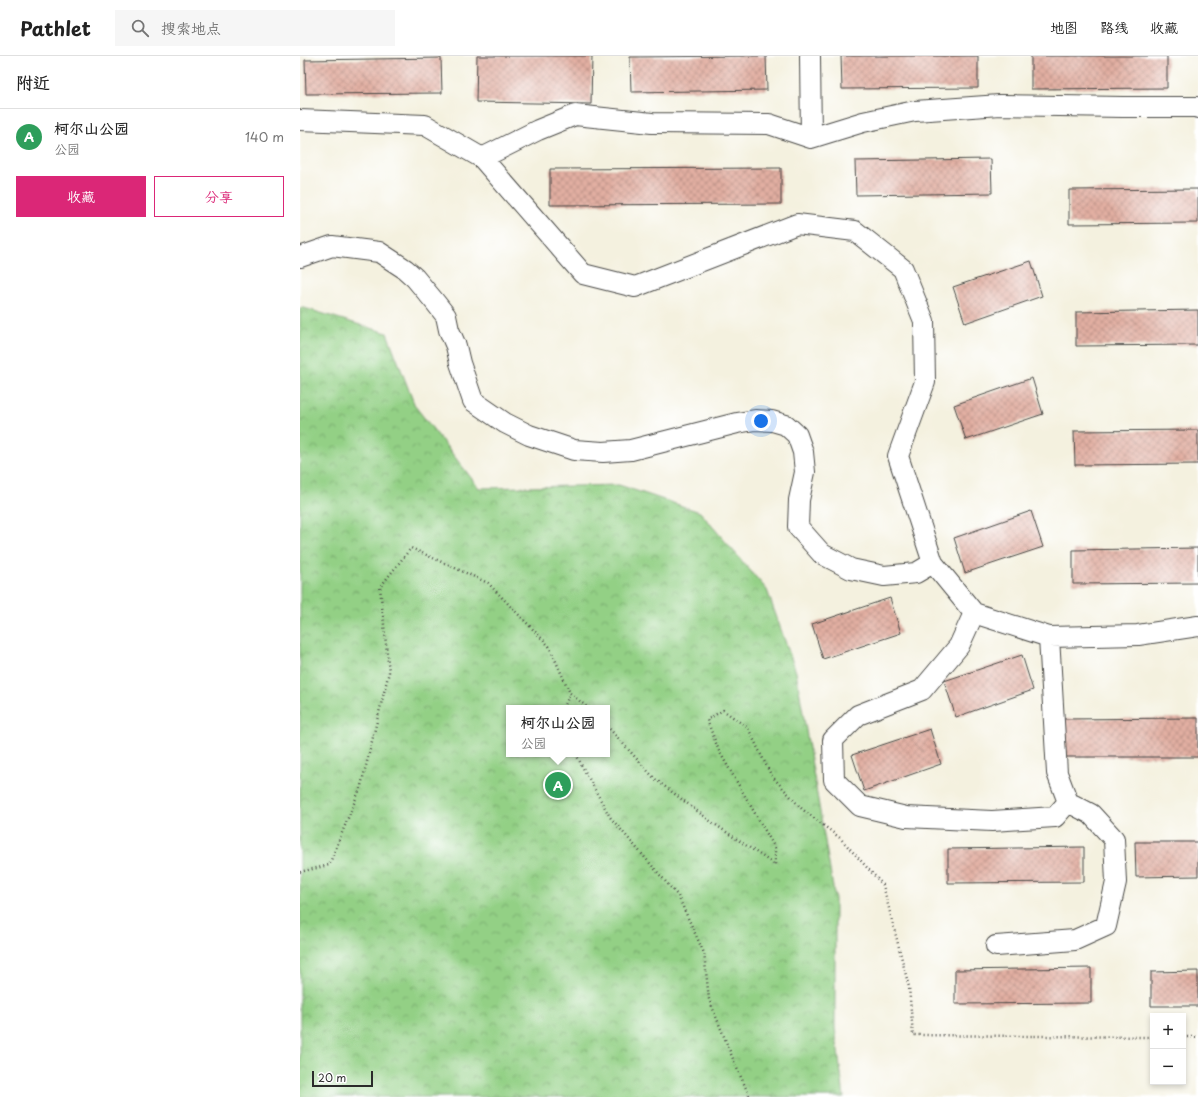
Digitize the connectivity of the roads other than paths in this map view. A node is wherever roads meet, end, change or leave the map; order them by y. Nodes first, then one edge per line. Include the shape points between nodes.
1 (810, 56) edge
2 (1198, 108) edge
3 (300, 120) edge
4 (811, 138) junction
5 (482, 158) junction
6 (300, 257) edge
7 (933, 563) junction
8 (974, 613) junction
9 (1198, 626) edge
10 (1049, 637) junction
11 (1068, 802) junction
12 (996, 946) dead end

1 - 4 street
2 - 4 street via 1000,104 916,111 863,122
3 - 5 street via 425,125
4 - 5 street via 769,124 652,123 575,115
5 - 7 street via 583,274 635,287 797,224 855,231 903,269 924,321 925,382 898,456
6 - 7 street via 332,246 379,252 405,269 446,316 473,401 505,423 529,435 574,450 602,452 631,450 755,420 786,425 797,435 803,452 805,472 799,500 798,527 822,554 851,569 884,576 916,573
7 - 8 street
8 - 10 street
8 - 11 street via 959,646 922,690 858,716 833,740 834,780 860,806 906,817 992,821 1055,817
9 - 10 street via 1138,635
10 - 11 street via 1056,773
11 - 12 street via 1091,814 1114,839 1116,882 1106,926 1075,940

